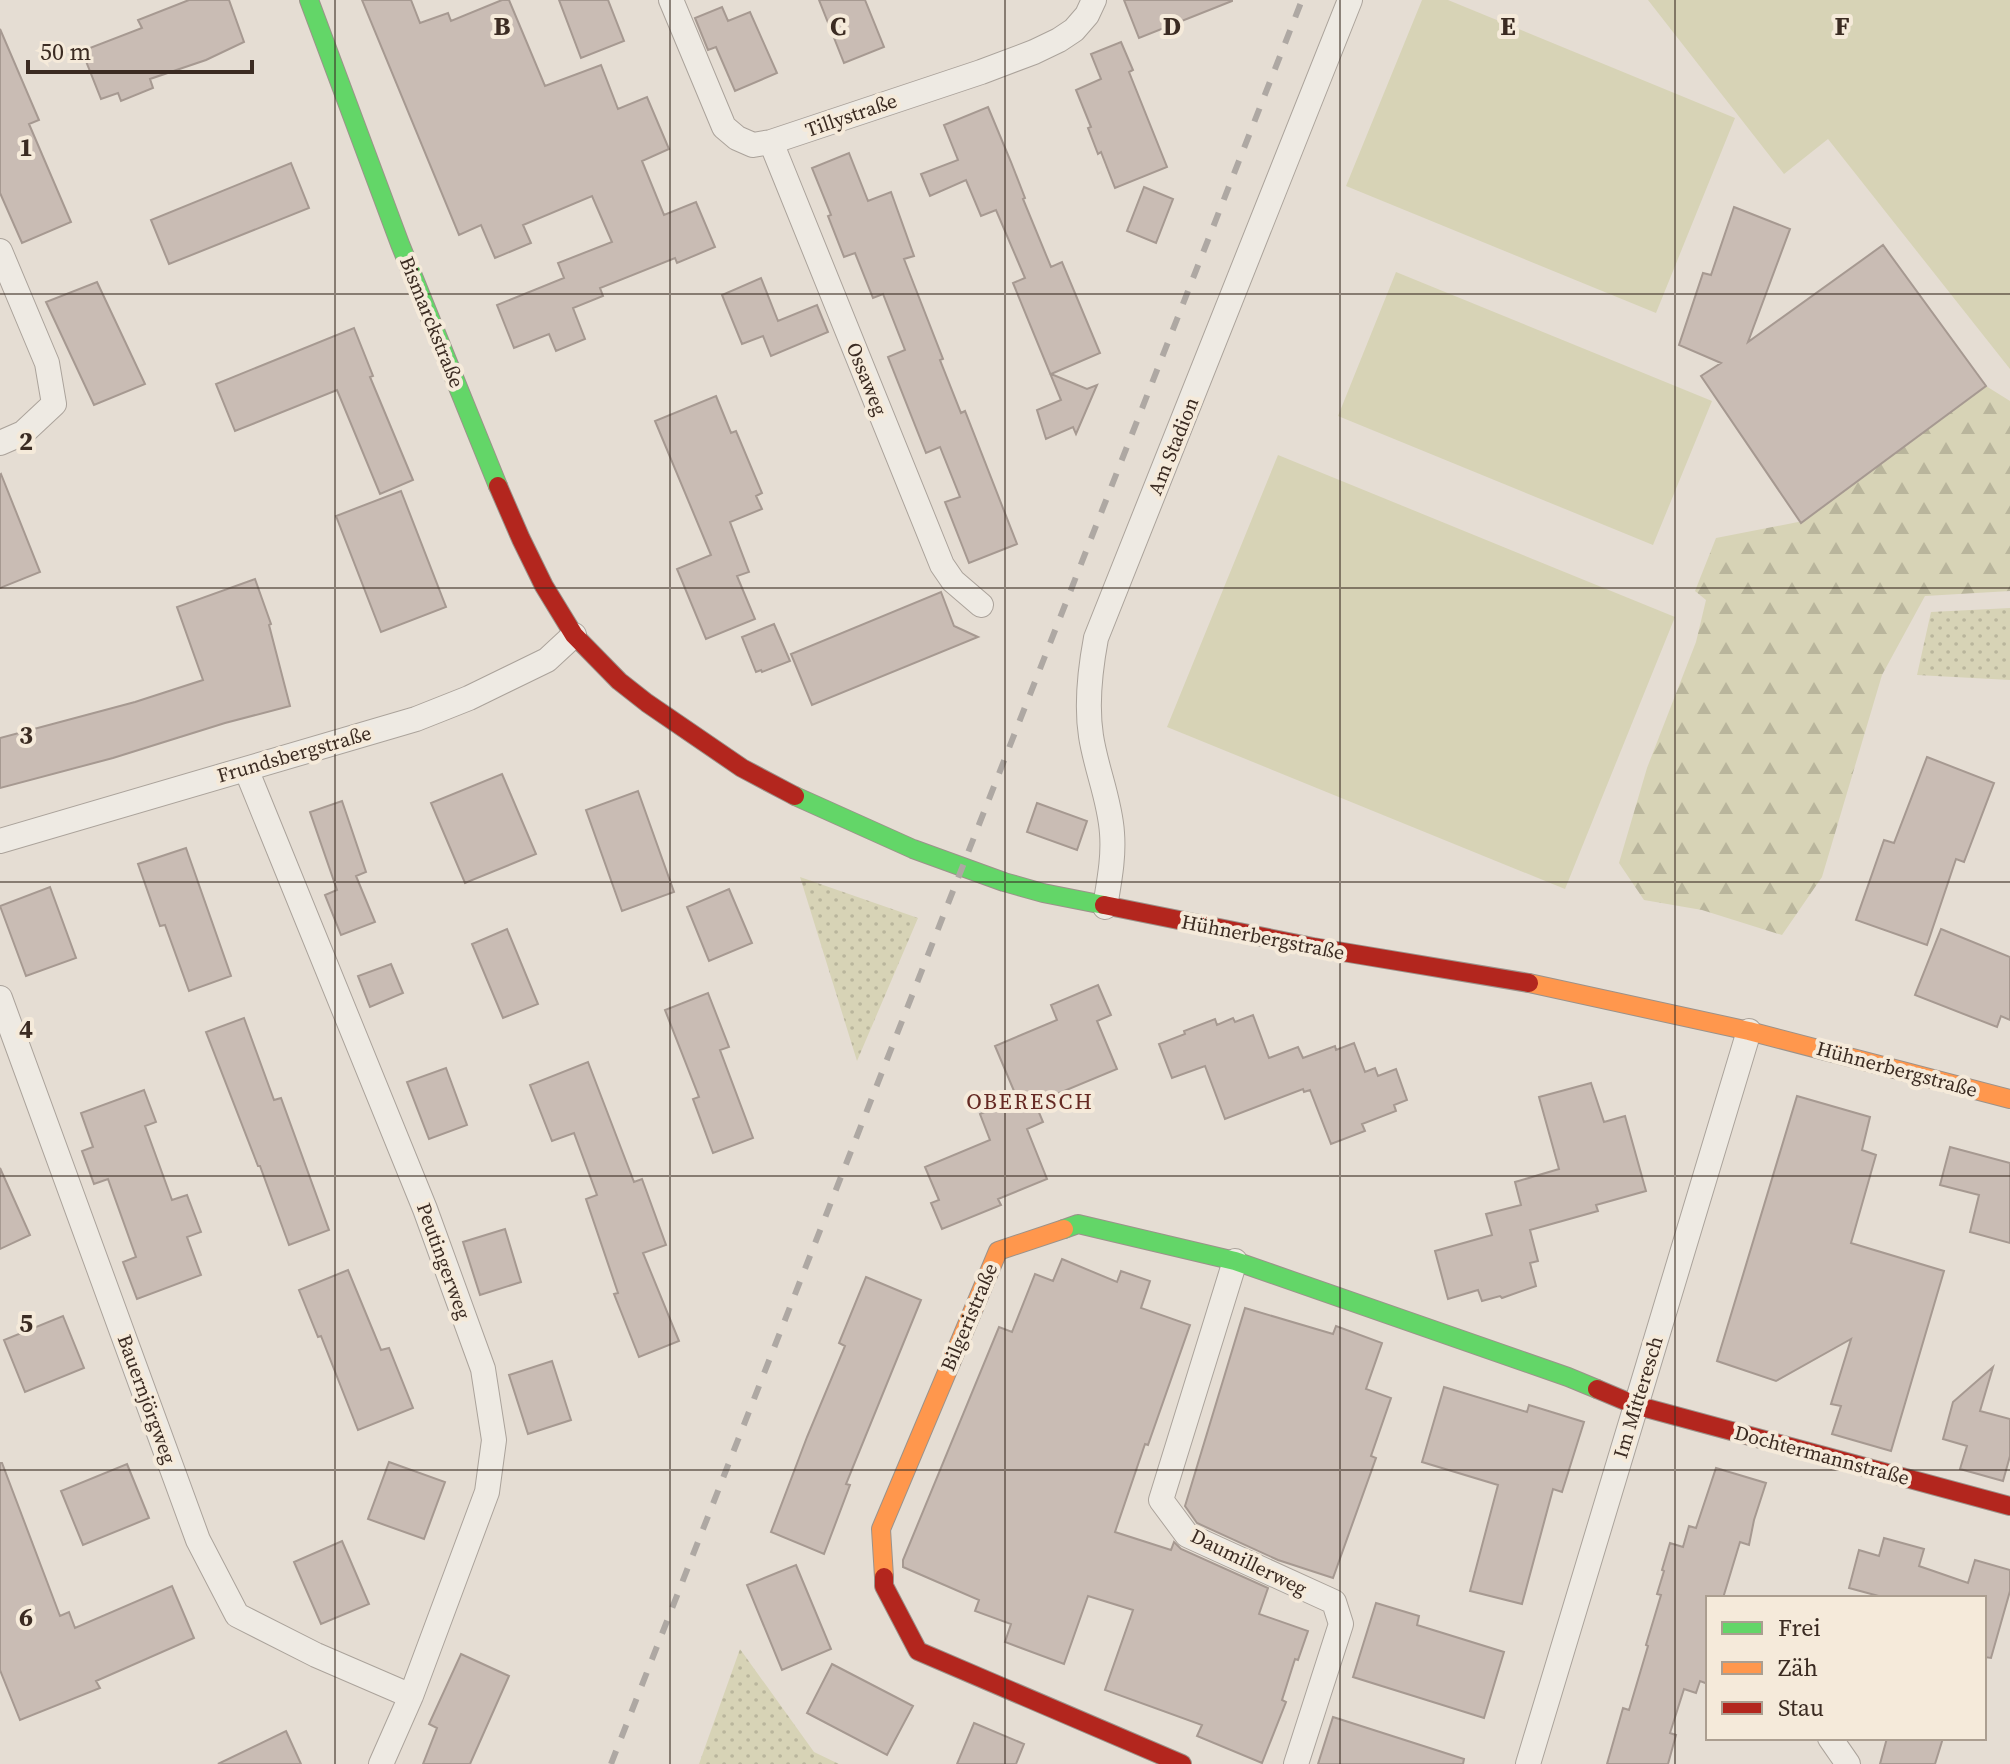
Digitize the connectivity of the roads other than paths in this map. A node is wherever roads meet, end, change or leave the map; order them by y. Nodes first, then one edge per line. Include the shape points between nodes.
1 (309, 0) edge
2 (671, 0) edge
3 (1094, 0) edge
4 (1350, 0) edge
5 (771, 142) junction
6 (0, 251) edge
7 (0, 443) edge
8 (981, 605) dead end
9 (574, 635) junction
10 (246, 769) junction
11 (0, 841) edge
12 (1105, 907) junction
13 (0, 998) edge
14 (1749, 1031) junction
15 (2010, 1099) edge
16 (1235, 1261) junction
17 (1635, 1405) junction
18 (2010, 1506) edge
19 (411, 1696) junction
20 (1831, 1740) edge
21 (381, 1764) edge
22 (1182, 1764) edge
23 (1296, 1764) edge
24 (1528, 1764) edge
25 (1848, 1764) edge

1 - 9 street, Bismarckstraße via 480,442 544,586
2 - 5 street, Tillystraße via 724,127 753,145
3 - 5 street, Tillystraße via 1074,30 1034,52
4 - 12 street, Am Stadion via 1096,638 1089,713 1113,855
5 - 8 street, Ossaweg via 942,565
6 - 7 street via 47,363 54,404 23,433
9 - 10 street, Frundsbergstraße via 547,660 456,704
9 - 12 street, Hühnerbergstraße via 647,703 742,768 797,797 913,849 1004,882
10 - 11 street, Frundsbergstraße
10 - 19 street, Peutingerweg via 425,1209 483,1369 494,1440 487,1492
12 - 14 street, Hühnerbergstraße via 1515,980
13 - 19 street, Bauernjörgweg via 198,1540 237,1615
14 - 15 street, Hühnerbergstraße
14 - 17 street, Im Mitteresch
16 - 17 street, Bilgeristraße
16 - 22 street, Bilgeristraße via 1078,1224 998,1251 881,1529 884,1586 918,1651
16 - 23 street, Daumillerweg via 1161,1500 1187,1535 1334,1602 1341,1624
17 - 18 street, Dochtermannstraße
17 - 24 street, Im Mitteresch
19 - 21 street, Peutingerweg
20 - 25 street

